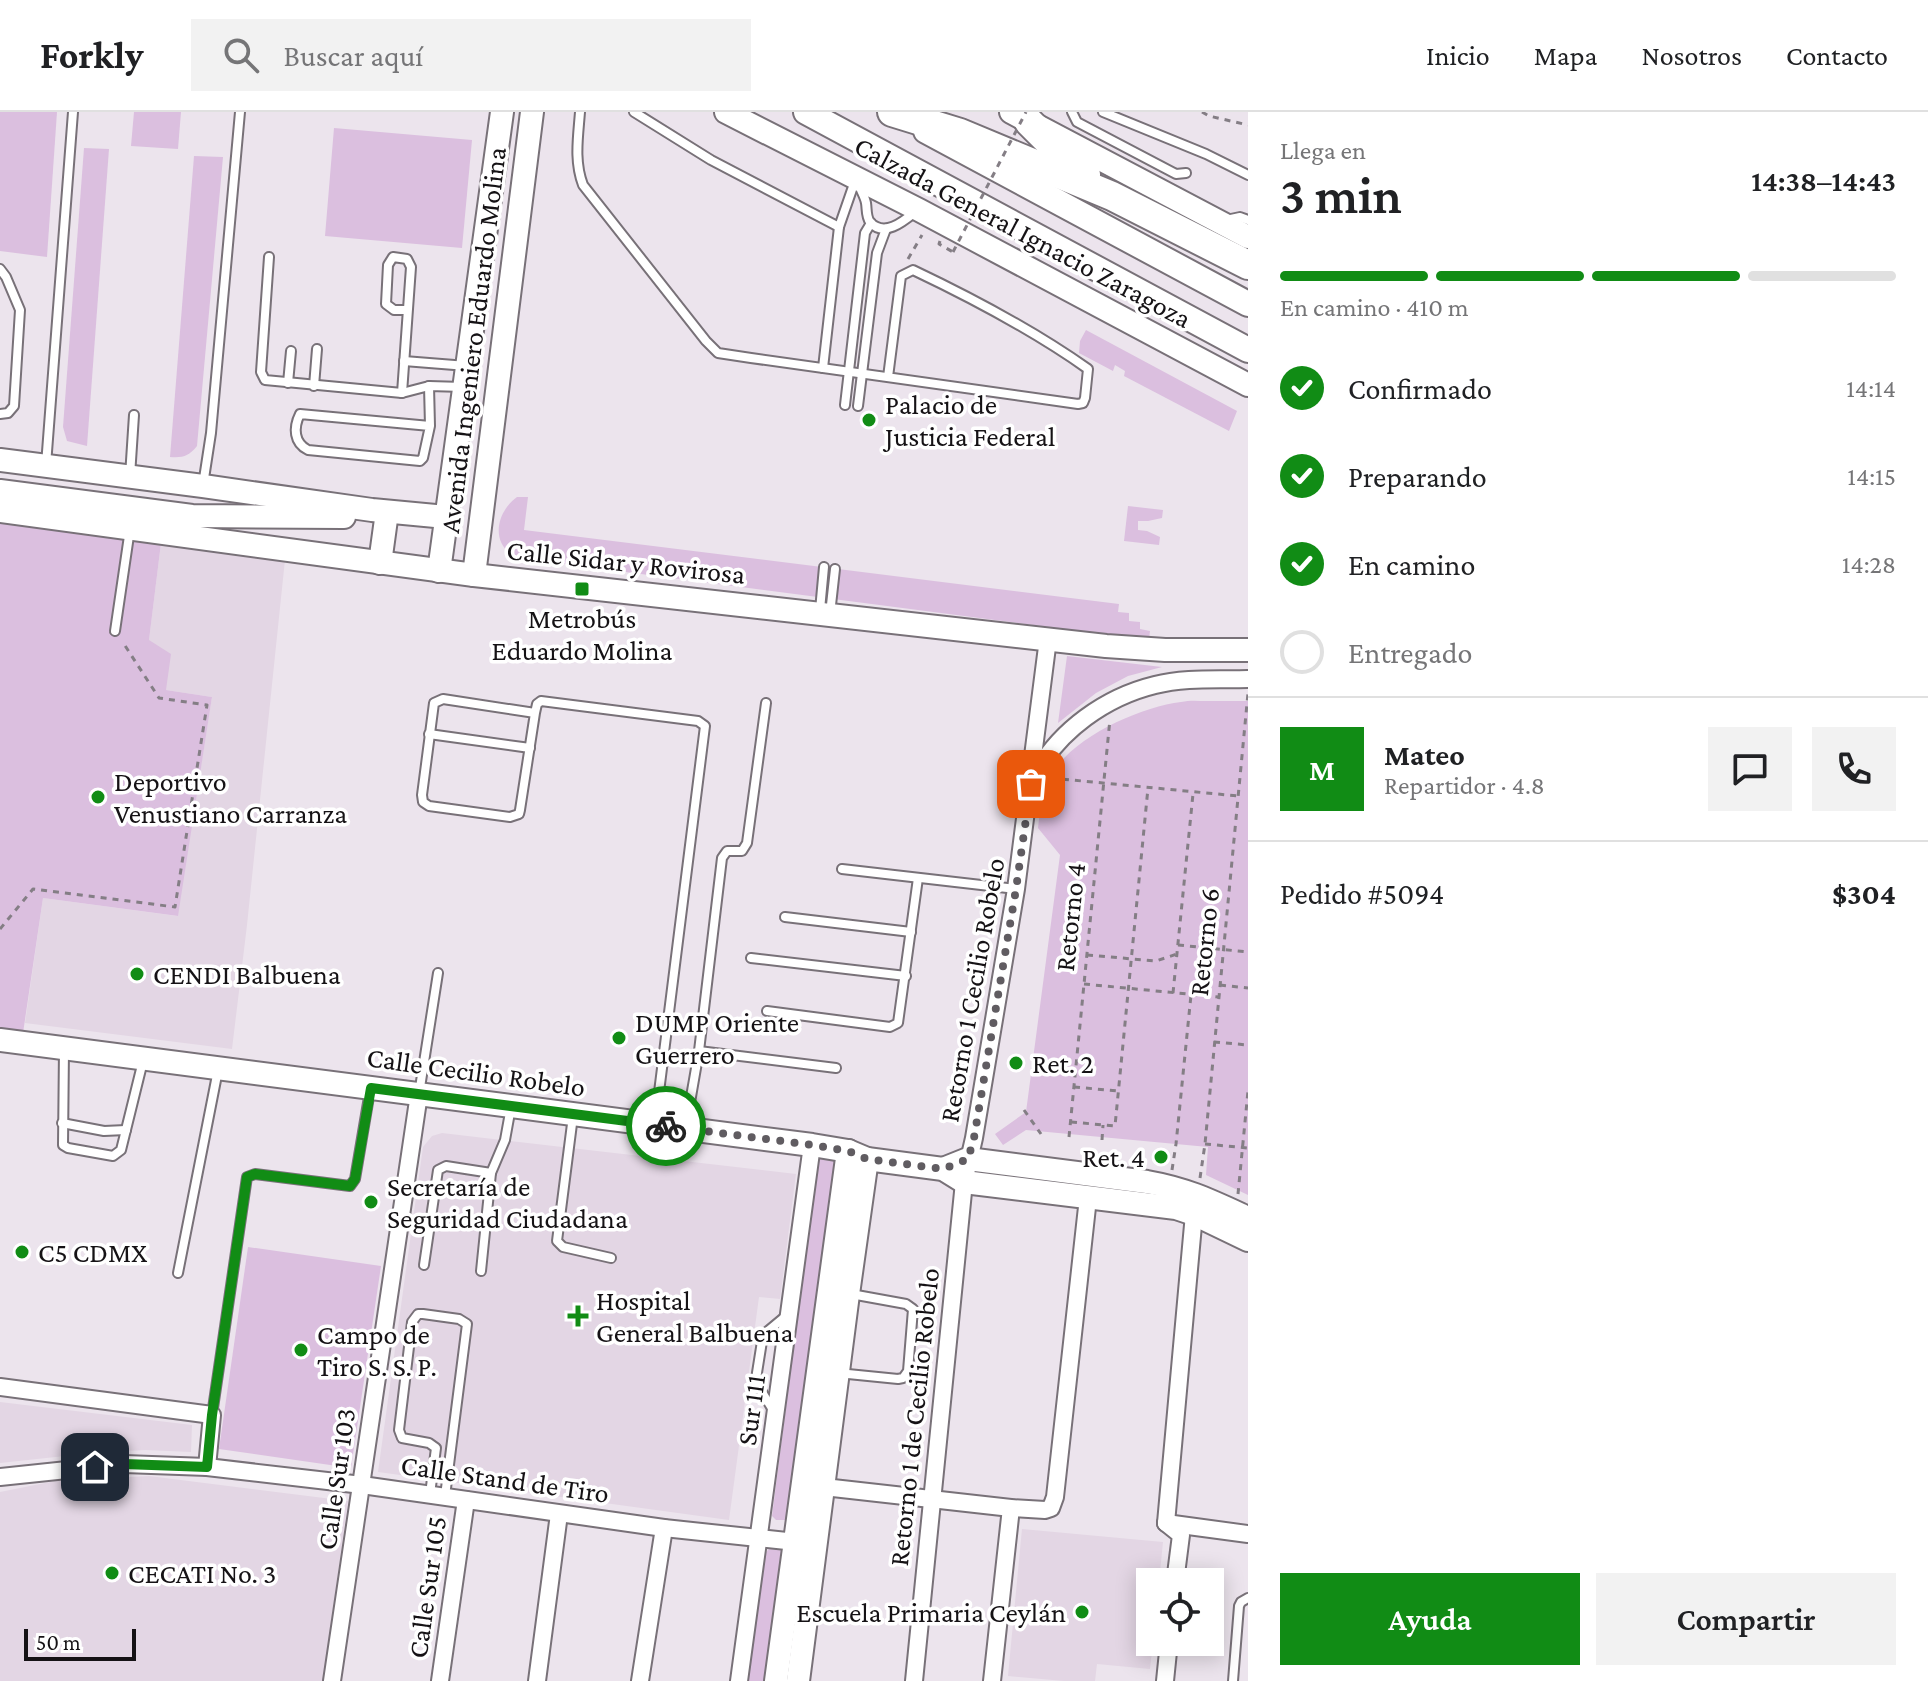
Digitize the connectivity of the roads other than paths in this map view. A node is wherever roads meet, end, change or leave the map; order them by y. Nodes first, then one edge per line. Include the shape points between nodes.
1 (73, 112) edge
2 (240, 112) edge
3 (502, 112) edge
4 (532, 112) edge
5 (580, 112) edge
6 (634, 112) edge
7 (726, 112) edge
8 (806, 112) edge
9 (892, 112) edge
10 (1072, 112) edge
11 (1103, 112) edge
12 (1022, 115) edge
13 (1186, 173) dead end
14 (1248, 175) edge
15 (856, 177) junction
16 (1112, 196) junction
17 (919, 210) junction
18 (1248, 220) edge
19 (1219, 222) junction
20 (871, 223) junction
21 (839, 227) junction
22 (886, 229) junction
23 (1248, 237) edge
24 (269, 257) dead end
25 (1248, 265) edge
26 (0, 269) edge
27 (1248, 304) edge
28 (407, 310) junction
29 (317, 349) dead end
30 (1248, 350) edge
31 (291, 351) dead end
32 (404, 361) junction
33 (823, 368) junction
34 (849, 372) junction
35 (862, 374) junction
36 (466, 377) junction
37 (888, 377) junction
38 (288, 383) junction
39 (1248, 385) edge
40 (314, 386) junction
41 (429, 386) junction
42 (402, 393) junction
43 (845, 405) dead end
44 (858, 406) dead end
45 (0, 414) edge
46 (134, 415) dead end
47 (430, 426) junction
48 (0, 460) edge
49 (46, 466) junction
50 (130, 477) junction
51 (203, 486) junction
52 (10, 492) edge
53 (0, 511) edge
54 (380, 511) junction
55 (192, 516) junction
56 (446, 517) junction
57 (130, 529) junction
58 (323, 555) junction
59 (380, 563) junction
60 (824, 567) dead end
61 (835, 569) dead end
62 (439, 571) junction
63 (474, 575) junction
64 (825, 614) junction
65 (115, 631) road end
66 (1048, 639) junction
67 (1248, 650) edge
68 (1248, 679) edge
69 (766, 703) dead end
70 (535, 713) junction
71 (429, 734) junction
72 (530, 748) junction
73 (1033, 780) junction
74 (842, 869) dead end
75 (918, 878) junction
76 (1016, 889) junction
77 (785, 917) dead end
78 (911, 932) junction
79 (751, 958) dead end
80 (438, 973) dead end
81 (906, 976) junction
82 (767, 1011) dead end
83 (0, 1040) edge
84 (64, 1048) junction
85 (699, 1051) junction
86 (144, 1057) junction
87 (219, 1067) junction
88 (836, 1068) dead end
89 (371, 1088) junction
90 (419, 1094) junction
91 (511, 1106) junction
92 (573, 1115) junction
93 (62, 1123) junction
94 (655, 1125) junction
95 (687, 1129) junction
96 (126, 1130) junction
97 (812, 1145) junction
98 (858, 1155) junction
99 (966, 1170) junction
100 (491, 1173) junction
101 (1145, 1193) junction
102 (1088, 1198) junction
103 (1195, 1204) junction
104 (1241, 1215) edge
105 (1248, 1240) edge
106 (611, 1258) dead end
107 (424, 1265) dead end
108 (481, 1271) dead end
109 (178, 1273) dead end
110 (848, 1294) junction
111 (790, 1313) junction
112 (837, 1373) junction
113 (0, 1387) edge
114 (776, 1414) junction
115 (212, 1415) junction
116 (207, 1467) junction
117 (0, 1477) edge
118 (362, 1485) junction
119 (814, 1486) junction
120 (438, 1495) junction
121 (932, 1499) junction
122 (466, 1500) junction
123 (1011, 1508) junction
124 (559, 1514) junction
125 (1166, 1523) junction
126 (664, 1528) junction
127 (1248, 1534) edge
128 (759, 1539) junction
129 (796, 1542) junction
130 (1177, 1568) edge
131 (1248, 1598) edge
132 (1168, 1656) edge
133 (332, 1681) edge
134 (440, 1681) edge
135 (537, 1681) edge
136 (640, 1681) edge
137 (739, 1681) edge
138 (776, 1681) edge
139 (798, 1681) edge
140 (914, 1681) edge
141 (992, 1681) edge
142 (1165, 1681) edge
143 (1233, 1681) edge

1 - 49 lane
2 - 51 lane
3 - 36 street, Avenida Ingeniero Eduardo Molina
4 - 63 street, Avenida Ingeniero Eduardo Molina
5 - 33 lane via 576,155 583,185 706,341 718,353
6 - 21 lane via 711,160
7 - 15 street, Calzada General Ignacio Zaragoza
8 - 30 main road, Calzada General Ignacio Zaragoza
9 - 16 highway via 960,133
9 - 27 main road, Calzada General Ignacio Zaragoza
10 - 13 lane via 1077,122 1176,174
11 - 14 lane
12 - 16 highway
12 - 19 street
15 - 17 street, Calzada General Ignacio Zaragoza
15 - 20 lane
15 - 21 lane
16 - 25 highway
17 - 22 lane
17 - 39 street, Calzada General Ignacio Zaragoza
18 - 19 lane
19 - 23 street
20 - 22 lane
20 - 34 lane via 865,233
21 - 33 lane
22 - 35 lane via 877,253
24 - 38 lane via 261,372 265,380
26 - 45 lane via 20,310 12,410
28 - 28 lane via 410,262 393,257 386,304
28 - 32 lane
29 - 40 lane
31 - 38 lane
32 - 36 lane
32 - 42 lane
33 - 34 lane
34 - 35 lane
34 - 43 lane
35 - 37 lane
35 - 44 lane
36 - 41 lane
36 - 56 street, Avenida Ingeniero Eduardo Molina
37 - 37 lane via 901,276 913,270 980,303 1088,369 1085,398 1078,404
38 - 40 lane
40 - 42 lane
41 - 42 lane
41 - 47 lane
46 - 50 lane
47 - 47 lane via 300,414 296,438 308,450 420,461
48 - 49 street
49 - 50 street
50 - 51 street
51 - 54 street
52 - 55 street
53 - 57 street, Calle Sidar y Rovirosa
54 - 55 street via 345,517
54 - 56 street
54 - 59 street
55 - 58 street
56 - 62 street, Avenida Ingeniero Eduardo Molina
57 - 58 street, Calle Sidar y Rovirosa
57 - 65 lane
58 - 59 street, Calle Sidar y Rovirosa
59 - 62 street, Calle Sidar y Rovirosa
60 - 64 lane
61 - 64 lane
62 - 63 street, Calle Sidar y Rovirosa
63 - 64 street, Calle Sidar y Rovirosa
64 - 66 street, Calle Sidar y Rovirosa
66 - 67 street, Calle Sidar y Rovirosa via 1165,650
66 - 73 street, Retorno 1 Cecilio Robelo
68 - 73 street via 1154,685 1111,701 1065,735
69 - 85 lane via 747,843 742,851 727,851 722,858
70 - 71 lane via 438,700
70 - 72 lane
70 - 94 lane via 537,704 546,701 705,726
71 - 72 lane
71 - 72 lane via 425,805 510,817 519,814
73 - 76 street, Retorno 1 Cecilio Robelo
74 - 75 lane
75 - 76 lane
75 - 78 lane
76 - 99 street, Retorno 1 Cecilio Robelo
77 - 78 lane
78 - 81 lane
79 - 81 lane
80 - 90 lane
81 - 82 lane via 895,1026
83 - 84 street, Calle Cecilio Robelo
84 - 86 street, Calle Cecilio Robelo
84 - 93 lane
85 - 88 lane
85 - 95 lane
86 - 87 street, Calle Cecilio Robelo
86 - 96 lane
87 - 89 street, Calle Cecilio Robelo
87 - 109 lane
89 - 90 street, Calle Cecilio Robelo
89 - 115 lane via 350,1186 247,1177
90 - 91 street, Calle Cecilio Robelo
90 - 118 street, Calle Sur 103
91 - 92 street, Calle Cecilio Robelo
91 - 100 lane
92 - 94 street, Calle Cecilio Robelo
92 - 106 lane via 557,1241
93 - 96 lane
93 - 96 lane via 63,1145 113,1156 121,1150
94 - 95 street, Calle Cecilio Robelo
95 - 97 street, Calle Cecilio Robelo
97 - 98 street, Calle Cecilio Robelo
97 - 111 street, Sur 111
98 - 99 street, Calle Cecilio Robelo
98 - 110 street
98 - 119 street
99 - 101 street, Calle Cecilio Robelo
99 - 102 street, Calle Cecilio Robelo
99 - 121 street, Retorno 1 de Cecilio Robelo
100 - 107 lane via 446,1166 438,1170
100 - 108 lane
101 - 102 street, Calle Cecilio Robelo
101 - 103 street, Calle Cecilio Robelo via 1176,1208
101 - 103 street, Calle Cecilio Robelo via 1169,1186
102 - 123 street via 1055,1497 1045,1510
103 - 104 street, Calle Cecilio Robelo
103 - 105 street, Calle Cecilio Robelo
103 - 125 street
110 - 112 street
110 - 112 lane via 913,1309 908,1371 898,1379
111 - 114 street, Sur 111
111 - 114 lane via 763,1335 756,1379
112 - 119 street
113 - 115 street
114 - 128 street, Sur 111
115 - 116 street
116 - 117 street, Calle Stand de Tiro via 124,1464
116 - 118 street, Calle Stand de Tiro
118 - 120 street, Calle Stand de Tiro
118 - 133 street, Calle Sur 103
119 - 121 street
119 - 129 street
119 - 139 street
120 - 120 lane via 467,1324 418,1314 412,1322 399,1430 402,1438 436,1448
120 - 122 street, Calle Stand de Tiro
121 - 123 street
121 - 140 street, Retorno 1 de Cecilio Robelo
122 - 124 street, Calle Stand de Tiro
122 - 134 street, Calle Sur 105
123 - 141 street
124 - 126 street, Calle Stand de Tiro
124 - 135 street
125 - 127 street
125 - 130 street via 1181,1535
126 - 128 street, Calle Stand de Tiro
126 - 136 street
128 - 129 street, Calle Stand de Tiro
128 - 137 street, Sur 111
129 - 138 street
131 - 143 lane via 1239,1606
132 - 142 street

